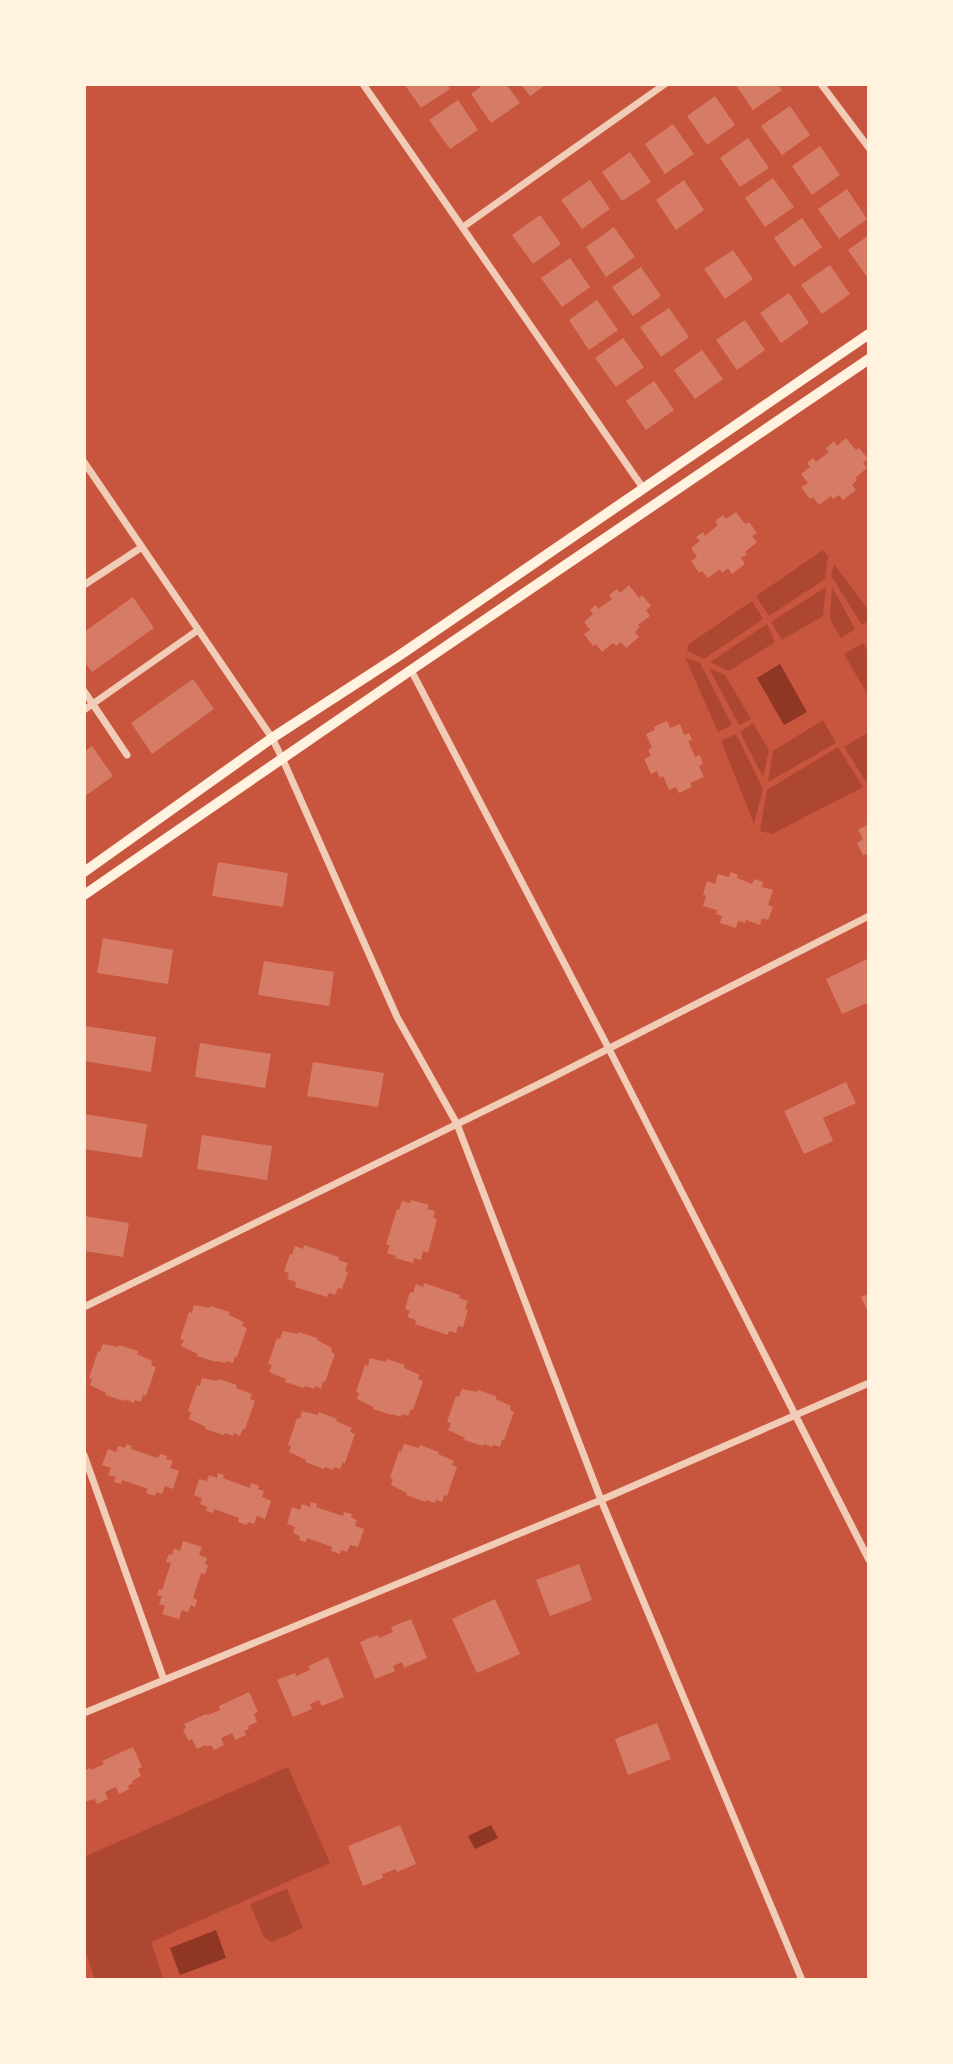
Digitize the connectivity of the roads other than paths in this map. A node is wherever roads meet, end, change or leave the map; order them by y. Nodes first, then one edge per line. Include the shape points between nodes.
1 (363, 84) edge
2 (665, 84) edge
3 (821, 84) edge
4 (869, 148) edge
5 (463, 227) junction
6 (869, 334) edge
7 (869, 359) edge
8 (84, 462) edge
9 (643, 488) junction
10 (142, 547) junction
11 (84, 585) edge
12 (198, 630) junction
13 (411, 670) junction
14 (84, 691) edge
15 (93, 704) junction
16 (84, 710) edge
17 (272, 738) junction
18 (127, 755) dead end
19 (284, 760) junction
20 (84, 872) edge
21 (84, 895) edge
22 (869, 916) edge
23 (609, 1049) junction
24 (457, 1124) junction
25 (84, 1307) edge
26 (869, 1383) edge
27 (794, 1415) junction
28 (84, 1455) edge
29 (601, 1500) junction
30 (869, 1560) edge
31 (164, 1680) junction
32 (84, 1713) edge
33 (802, 1980) edge

1 - 5 street
2 - 5 street
3 - 4 street
5 - 9 street
6 - 9 main road
7 - 13 main road
8 - 10 street
9 - 17 main road
10 - 11 street
10 - 12 street
12 - 15 street
12 - 17 street
13 - 19 main road
13 - 23 street
14 - 15 street
15 - 16 street
15 - 18 street
17 - 19 street
17 - 20 main road
19 - 21 main road
19 - 24 street via 397,1017
22 - 23 street
23 - 24 street
23 - 27 street
24 - 25 street
24 - 29 street
26 - 27 street
27 - 29 street
27 - 30 street
28 - 31 street
29 - 31 street
29 - 33 street
31 - 32 street

